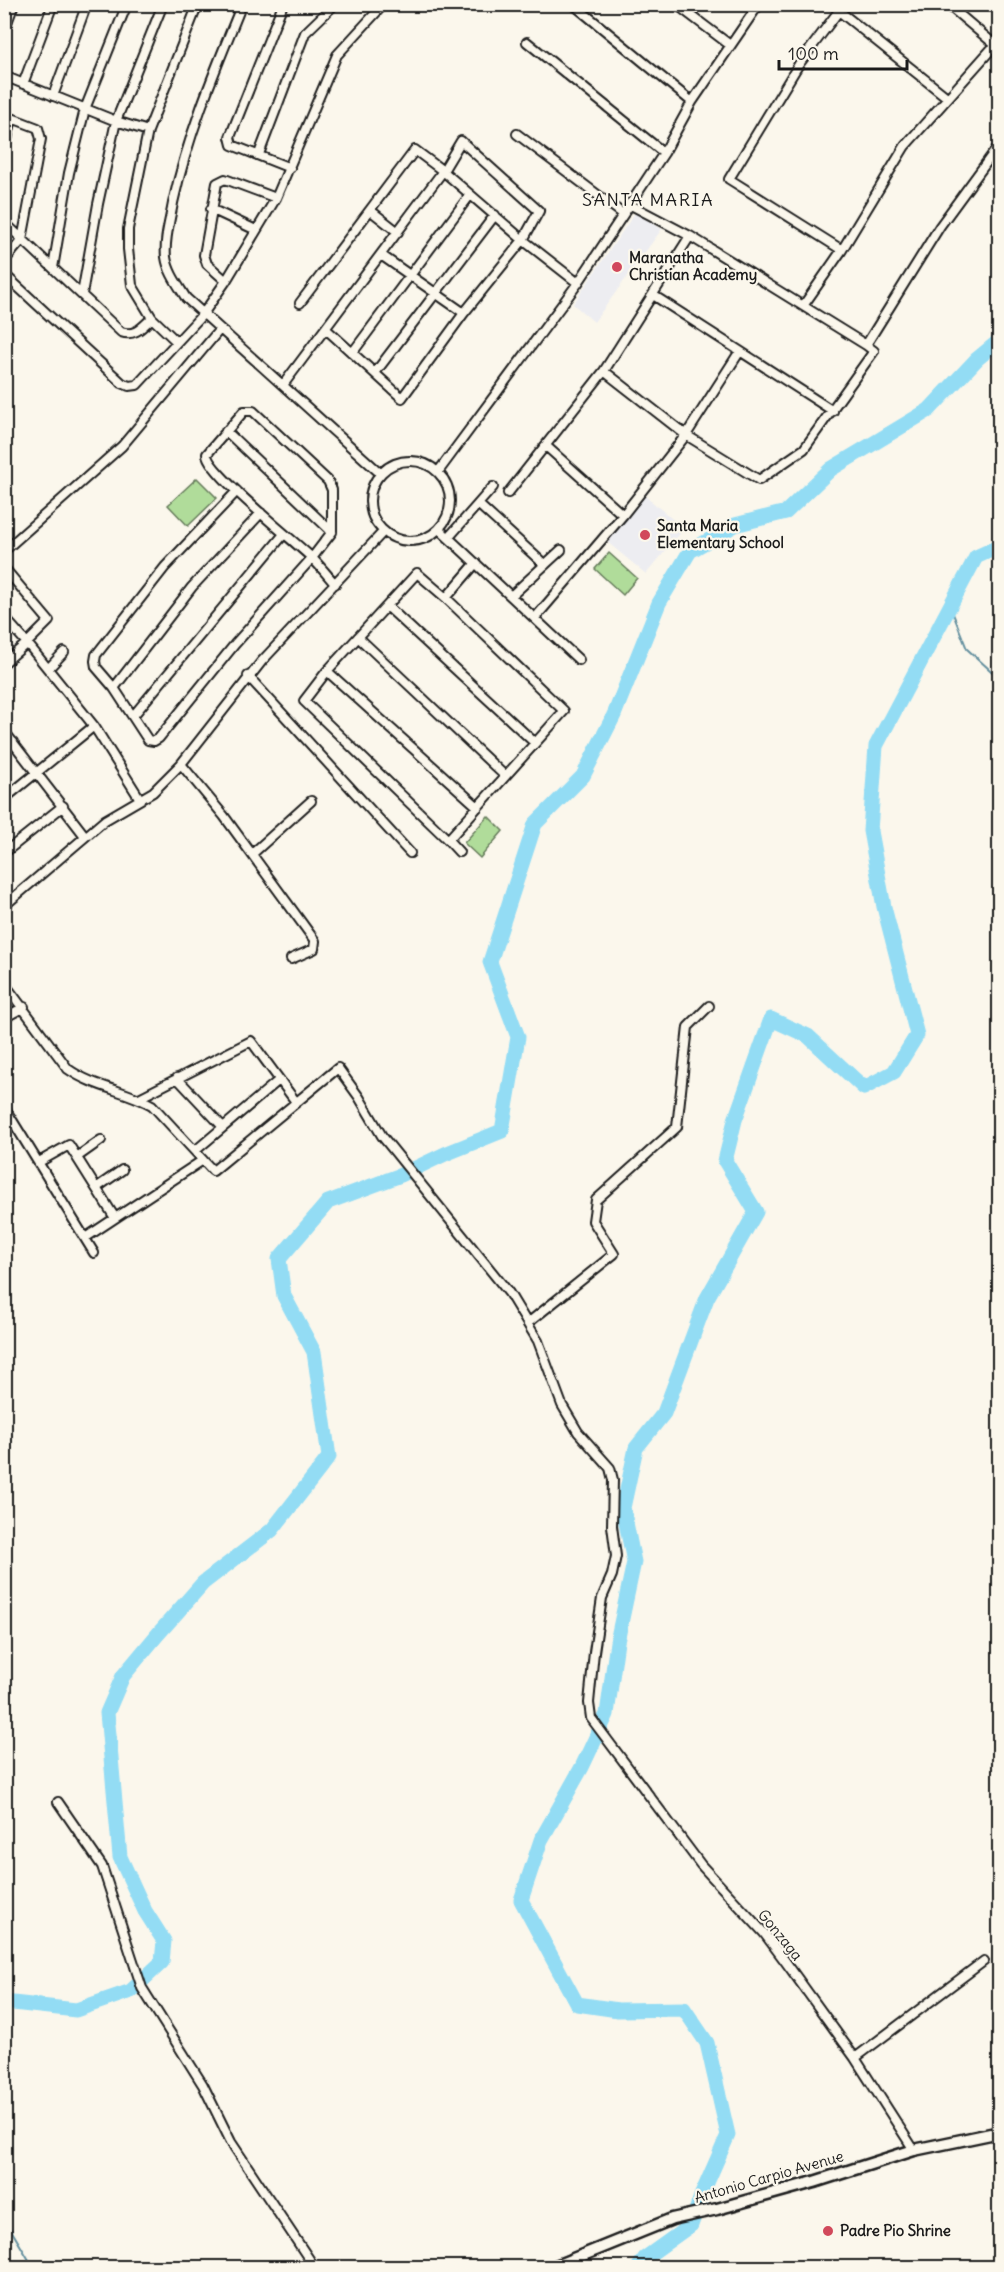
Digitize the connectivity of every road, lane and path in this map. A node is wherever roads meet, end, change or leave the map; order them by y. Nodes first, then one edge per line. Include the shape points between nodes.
1 (14, 4) edge
2 (53, 4) edge
3 (87, 4) edge
4 (127, 4) edge
5 (164, 4) edge
6 (198, 4) edge
7 (242, 4) edge
8 (283, 4) edge
9 (335, 4) edge
10 (573, 4) edge
11 (675, 4) edge
12 (759, 4) edge
13 (382, 5) edge
14 (949, 5) edge
15 (842, 8) edge
16 (4, 31) edge
17 (526, 42) dead end
18 (730, 45) junction
19 (997, 47) edge
20 (4, 76) edge
21 (23, 84) junction
22 (53, 96) junction
23 (948, 98) junction
24 (692, 102) junction
25 (85, 109) junction
26 (8, 117) edge
27 (116, 121) junction
28 (148, 131) junction
29 (517, 134) dead end
30 (999, 144) edge
31 (4, 153) edge
32 (664, 153) junction
33 (259, 154) junction
34 (290, 168) junction
35 (443, 171) junction
36 (470, 195) junction
37 (276, 198) junction
38 (629, 204) junction
39 (211, 209) junction
40 (370, 210) junction
41 (623, 214) junction
42 (495, 215) junction
43 (4, 222) edge
44 (256, 230) junction
45 (398, 232) junction
46 (690, 236) junction
47 (21, 240) junction
48 (523, 240) junction
49 (842, 250) junction
50 (381, 255) junction
51 (4, 261) edge
52 (52, 268) junction
53 (4, 274) edge
54 (410, 275) junction
55 (226, 281) junction
56 (578, 284) junction
57 (436, 293) junction
58 (82, 294) junction
59 (653, 295) junction
60 (300, 303) dead end
61 (803, 306) junction
62 (464, 313) junction
63 (203, 314) junction
64 (152, 318) junction
65 (220, 329) junction
66 (326, 329) junction
67 (177, 342) junction
68 (866, 345) junction
69 (740, 351) junction
70 (353, 352) junction
71 (604, 371) junction
72 (375, 373) junction
73 (283, 385) junction
74 (833, 411) junction
75 (226, 431) junction
76 (686, 435) junction
77 (546, 446) junction
78 (438, 472) junction
79 (380, 473) junction
80 (493, 487) dead end
81 (237, 491) junction
82 (507, 493) dead end
83 (478, 504) junction
84 (261, 513) junction
85 (623, 515) junction
86 (439, 529) junction
87 (332, 532) junction
88 (383, 532) junction
89 (284, 534) junction
90 (449, 537) junction
91 (6, 548) edge
92 (561, 550) dead end
93 (312, 558) junction
94 (476, 563) junction
95 (545, 565) junction
96 (6, 570) dead end
97 (335, 584) junction
98 (511, 596) junction
99 (446, 598) junction
100 (387, 606) junction
101 (4, 617) edge
102 (535, 618) junction
103 (358, 637) junction
104 (27, 643) junction
105 (64, 652) dead end
106 (579, 660) dead end
107 (4, 663) edge
108 (48, 669) junction
109 (327, 671) junction
110 (248, 676) junction
111 (114, 688) junction
112 (133, 716) junction
113 (94, 726) junction
114 (4, 731) edge
115 (13, 742) junction
116 (535, 743) junction
117 (4, 749) edge
118 (181, 764) junction
119 (36, 772) junction
120 (505, 777) junction
121 (4, 799) edge
122 (140, 799) junction
123 (311, 801) dead end
124 (63, 806) junction
125 (478, 807) junction
126 (85, 836) junction
127 (448, 840) junction
128 (4, 841) edge
129 (8, 850) edge
130 (459, 852) dead end
131 (410, 853) dead end
132 (252, 854) junction
133 (4, 906) edge
134 (291, 959) dead end
135 (4, 983) edge
136 (709, 1006) dead end
137 (24, 1007) junction
138 (4, 1018) edge
139 (177, 1078) junction
140 (279, 1080) junction
141 (139, 1098) junction
142 (296, 1102) junction
143 (4, 1107) edge
144 (8, 1118) edge
145 (223, 1127) junction
146 (101, 1140) dead end
147 (195, 1151) junction
148 (76, 1157) junction
149 (203, 1160) junction
150 (39, 1162) junction
151 (122, 1170) dead end
152 (96, 1188) junction
153 (115, 1218) junction
154 (85, 1238) junction
155 (94, 1253) dead end
156 (528, 1323) junction
157 (58, 1802) dead end
158 (984, 1961) dead end
159 (855, 2058) junction
160 (999, 2132) edge
161 (914, 2150) junction
162 (315, 2268) edge
163 (550, 2268) edge

1 - 16 street
2 - 21 street
3 - 22 street
4 - 25 street
5 - 27 street
6 - 28 street
7 - 63 street via 189,139 166,239 170,272 186,298
8 - 33 street via 230,137 232,145
9 - 33 street via 305,33
10 - 24 street
11 - 18 street
12 - 18 street
13 - 34 street via 337,55
14 - 19 street
15 - 23 street
15 - 49 street via 799,64 729,179
17 - 32 street
18 - 24 street
19 - 23 street
20 - 21 street
21 - 22 street
22 - 25 street
23 - 49 street via 905,146
24 - 32 street
25 - 27 street
25 - 52 street
26 - 31 street
26 - 47 street via 38,129 41,139
27 - 28 street
27 - 58 street
28 - 64 street via 128,229 128,249 132,285
29 - 41 street
30 - 68 street via 940,225
32 - 38 street
33 - 34 street
34 - 37 street
35 - 36 street
35 - 40 street via 415,150
35 - 45 street
35 - 48 street via 461,141 539,211
36 - 42 street
36 - 54 street
37 - 39 street via 225,179 217,183
37 - 44 street
38 - 41 street
38 - 46 street
39 - 44 street
39 - 55 street via 204,255 207,264
40 - 45 street
40 - 60 street
41 - 56 street
42 - 48 street
42 - 57 street
43 - 47 street
44 - 55 street
45 - 50 street
46 - 59 street
46 - 61 street
47 - 51 street
47 - 52 street
48 - 56 street
48 - 62 street
49 - 61 street
50 - 54 street
50 - 66 street
52 - 58 street
53 - 67 street via 129,386 144,379
54 - 57 street
54 - 70 street
55 - 63 street
56 - 78 street
57 - 62 street
57 - 72 street
58 - 64 street via 121,332 136,333
59 - 69 street
59 - 71 street
61 - 68 street
62 - 72 street via 402,398
63 - 65 street
63 - 67 street
64 - 67 street
65 - 73 street
65 - 91 street via 122,446
66 - 70 street
66 - 73 street
68 - 74 street via 874,351
69 - 74 street
69 - 76 street
70 - 72 street
71 - 76 street
71 - 77 street
73 - 79 street
74 - 76 street via 804,449 759,480
75 - 81 street via 207,458
75 - 87 street
75 - 87 street via 244,411 254,411 320,473 332,490
76 - 85 street
77 - 82 street
77 - 85 street
78 - 79 street via 426,464 402,461
78 - 86 street via 450,497 448,514
79 - 88 street via 370,494 370,508
80 - 83 street
81 - 84 street
81 - 111 street via 165,567 96,655 96,667
83 - 90 street
83 - 95 street
84 - 89 street
84 - 111 street via 192,587
85 - 102 street
86 - 88 street via 412,542
86 - 90 street
87 - 93 street
88 - 97 street
89 - 93 street
89 - 112 street
90 - 94 street
92 - 95 street
93 - 97 street
93 - 112 street via 159,738 148,740
94 - 98 street
94 - 99 street
95 - 98 street
96 - 104 street via 49,621
97 - 110 street
98 - 102 street
99 - 100 street via 417,573
99 - 116 street via 564,711
100 - 103 street
100 - 116 street
101 - 104 street
102 - 106 street
103 - 109 street
103 - 120 street
104 - 107 street
104 - 108 street
105 - 108 street
108 - 113 street
109 - 125 street
109 - 127 street via 304,701
110 - 118 street
110 - 131 street
111 - 112 street
113 - 119 street
113 - 122 street
114 - 115 street
115 - 117 street
115 - 119 street
116 - 120 street
118 - 122 street via 153,792
118 - 132 street
119 - 121 street
119 - 124 street
120 - 125 street
122 - 126 street
123 - 132 street
124 - 126 street
124 - 129 street
125 - 127 street
126 - 133 street
127 - 130 street
128 - 129 street
132 - 134 street via 315,941 314,949
135 - 137 street
136 - 156 street via 688,1027 677,1127 596,1200 593,1221 614,1254
137 - 138 street
137 - 141 street via 68,1070
139 - 140 street via 251,1041
139 - 141 street
139 - 145 street
140 - 142 street
140 - 145 street
141 - 147 street via 152,1106
142 - 149 street via 213,1171
142 - 156 street via 339,1068 382,1136 509,1293
143 - 144 street
144 - 150 street
145 - 147 street
146 - 148 street
147 - 149 street
148 - 150 street via 69,1145
148 - 152 street
149 - 153 street
150 - 154 street
151 - 152 street
152 - 153 street
153 - 154 street
154 - 155 street
156 - 159 street, Gonzaga via 562,1405 578,1432 610,1468 613,1480 616,1556 602,1598 589,1703 591,1718 702,1865 771,1942
157 - 162 street via 102,1866 142,1988 203,2085 231,2142
158 - 159 street
159 - 161 street, Gonzaga
160 - 161 street, Antonio Carpio Avenue
161 - 163 street, Antonio Carpio Avenue via 814,2182 672,2219

